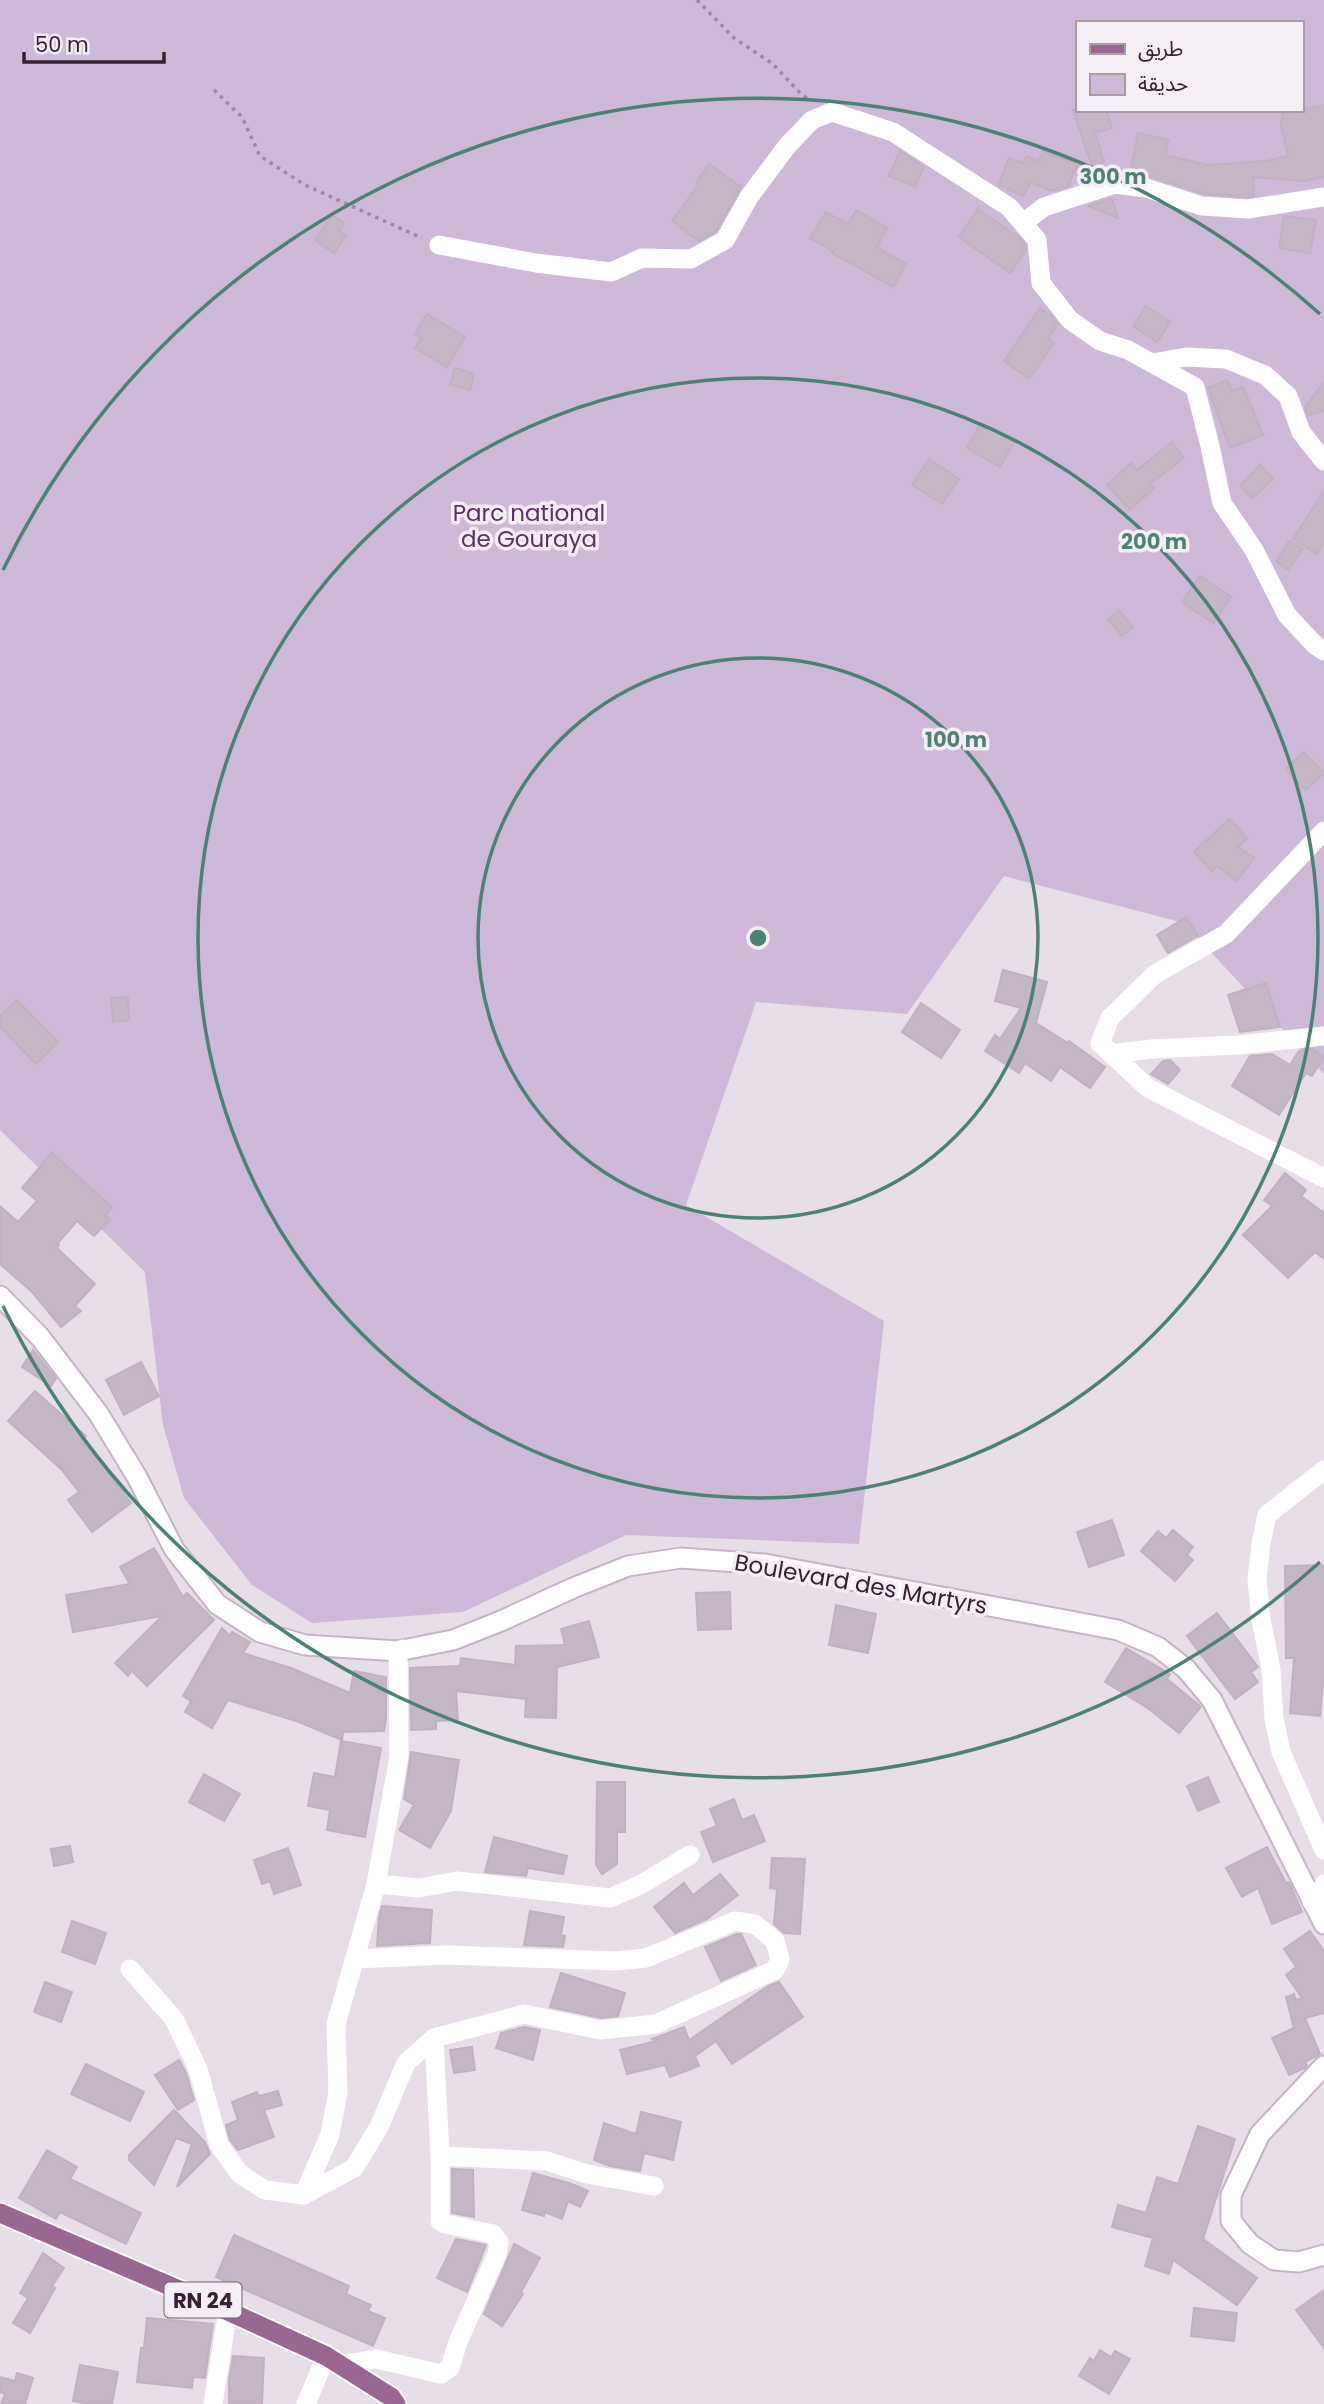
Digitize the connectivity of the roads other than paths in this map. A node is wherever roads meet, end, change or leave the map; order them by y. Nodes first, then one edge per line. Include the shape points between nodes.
1 (1324, 197) edge
2 (1023, 223) junction
3 (439, 244) road end
4 (1153, 363) junction
5 (1324, 461) edge
6 (1324, 651) edge
7 (1324, 831) edge
8 (1324, 1035) edge
9 (1111, 1054) junction
10 (1324, 1178) edge
11 (0, 1296) edge
12 (1324, 1470) edge
13 (401, 1650) junction
14 (1324, 1850) edge
15 (690, 1855) dead end
16 (376, 1884) junction
17 (1324, 1884) edge
18 (1312, 1902) junction
19 (1324, 1924) edge
20 (355, 1959) junction
21 (130, 1969) dead end
22 (434, 2038) junction
23 (1324, 2066) edge
24 (440, 2156) junction
25 (654, 2186) dead end
26 (304, 2195) junction
27 (0, 2213) edge
28 (1324, 2255) edge
29 (228, 2311) junction
30 (333, 2361) junction
31 (213, 2404) edge
32 (306, 2404) edge
33 (396, 2404) edge

1 - 2 street via 1248,209 1202,206 1146,188 1115,184 1044,207
2 - 3 street via 1010,207 893,132 832,112 812,120 787,146 749,197 725,240 691,259 642,258 611,272
2 - 4 street via 1037,240 1041,283 1070,320 1100,341
4 - 5 street via 1186,357 1226,359 1265,375 1288,396 1301,432
4 - 6 street via 1195,387 1222,503 1254,550 1287,615
7 - 9 street via 1226,934 1155,974 1110,1018 1100,1043
8 - 9 street
9 - 10 street via 1147,1088
11 - 13 street, Boulevard des Martyrs via 40,1337 98,1413 174,1549 217,1604 260,1632 305,1645
12 - 14 street via 1267,1515 1257,1580 1280,1752
13 - 16 street via 399,1756
13 - 18 street, Boulevard des Martyrs via 453,1640 628,1566 681,1558 765,1564 1118,1630 1157,1647 1186,1668 1212,1700
15 - 16 street via 610,1898 457,1881 419,1888
16 - 20 street
17 - 18 street
18 - 19 street, Boulevard des Martyrs
20 - 22 street via 447,1955 646,1958 735,1921 755,1924 775,1941 780,1960 775,1970 656,2024 600,2031 524,2014
20 - 26 street via 336,2024 338,2093 330,2134
21 - 26 street via 174,2019 198,2069 219,2145 240,2174 265,2190
22 - 24 street
22 - 26 street via 406,2063 379,2127 354,2168
23 - 28 street via 1260,2134 1231,2195 1231,2221 1250,2244 1274,2260 1299,2262
24 - 25 street via 547,2161 587,2174
24 - 30 street via 440,2221 493,2234 499,2242 450,2368 441,2374 376,2359
27 - 29 main road, RN 24
29 - 30 main road, RN 24
29 - 31 street
30 - 32 street
30 - 33 main road, RN 24

